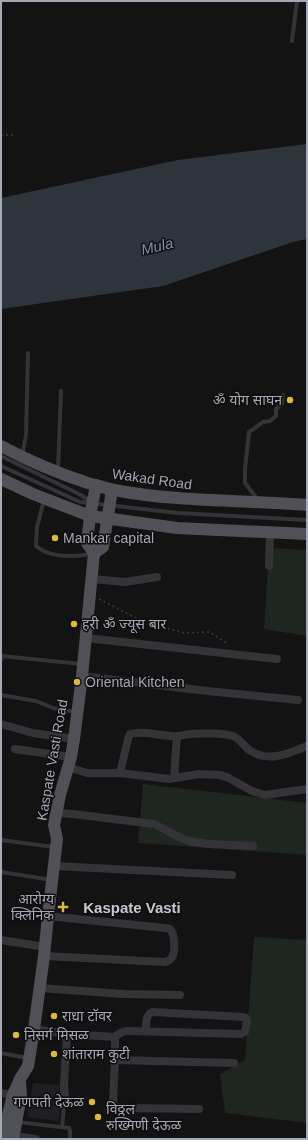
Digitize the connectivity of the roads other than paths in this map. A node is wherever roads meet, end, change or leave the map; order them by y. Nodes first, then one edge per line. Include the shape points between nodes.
1 (297, 1) edge
2 (292, 41) dead end
3 (28, 353) dead end
4 (61, 391) dead end
5 (283, 395) dead end
6 (1, 446) edge
7 (1, 456) edge
8 (22, 457) junction
9 (1, 466) edge
10 (58, 472) junction
11 (1, 479) edge
12 (96, 485) junction
13 (112, 490) junction
14 (45, 498) junction
15 (92, 503) junction
16 (255, 503) junction
17 (110, 505) junction
18 (307, 505) edge
19 (90, 516) junction
20 (108, 520) junction
21 (307, 520) edge
22 (270, 532) junction
23 (307, 534) edge
24 (94, 554) junction
25 (269, 566) dead end
26 (157, 577) dead end
27 (92, 579) junction
28 (86, 638) junction
29 (278, 659) dead end
30 (1, 660) edge
31 (82, 670) junction
32 (1, 695) edge
33 (298, 700) dead end
34 (77, 712) junction
35 (1, 724) edge
36 (177, 736) junction
37 (74, 739) junction
38 (307, 746) edge
39 (15, 749) dead end
40 (69, 762) junction
41 (120, 773) junction
42 (174, 778) junction
43 (307, 790) edge
44 (56, 813) junction
45 (1, 840) edge
46 (253, 846) dead end
47 (56, 848) junction
48 (54, 866) junction
49 (1, 872) edge
50 (232, 875) dead end
51 (52, 880) junction
52 (48, 916) junction
53 (1, 940) edge
54 (45, 952) junction
55 (40, 988) junction
56 (180, 995) dead end
57 (34, 1029) junction
58 (146, 1031) junction
59 (67, 1034) junction
60 (115, 1037) junction
61 (1, 1053) edge
62 (30, 1058) junction
63 (115, 1060) junction
64 (234, 1063) dead end
65 (20, 1079) junction
66 (7, 1094) edge
67 (65, 1096) joint
68 (199, 1109) dead end
69 (16, 1122) junction
70 (62, 1127) junction
71 (9, 1138) edge
72 (36, 1139) edge
73 (70, 1139) edge

1 - 2 lane
3 - 8 lane via 26,435
4 - 10 lane
5 - 16 lane via 282,403 276,409 276,416 249,432 245,483 255,496
6 - 8 main road, Wakad Road
7 - 15 lane via 81,495
8 - 10 main road, Wakad Road
9 - 15 lane via 80,502
10 - 12 main road, Wakad Road
11 - 14 main road
12 - 13 main road, Wakad Road
12 - 15 main road, Kaspate Vasti Road
13 - 16 main road, Wakad Road via 179,499
13 - 17 main road
14 - 19 main road
14 - 24 lane via 37,527 36,546 54,554
15 - 17 lane
15 - 19 main road, Kaspate Vasti Road
16 - 18 main road, Wakad Road
17 - 20 main road
17 - 21 lane via 178,513
19 - 20 main road
19 - 24 main road, Kaspate Vasti Road via 87,543
20 - 22 main road via 177,528
20 - 24 main road via 103,547
22 - 23 main road
22 - 25 street
24 - 27 main road, Kaspate Vasti Road
26 - 27 street via 125,582
27 - 28 main road, Kaspate Vasti Road
28 - 29 street
28 - 31 main road, Kaspate Vasti Road
30 - 31 lane via 2,656
31 - 33 street via 207,691
31 - 34 main road, Kaspate Vasti Road
32 - 34 lane
34 - 37 main road, Kaspate Vasti Road
35 - 37 street via 33,733
36 - 38 street via 217,733 235,737 250,751 268,757
36 - 41 street via 143,732 130,734
36 - 42 street
37 - 40 main road, Kaspate Vasti Road
39 - 40 street
40 - 41 street via 87,773
40 - 44 main road, Kaspate Vasti Road
41 - 42 street via 161,779
42 - 43 street via 198,774 219,775 265,795
44 - 46 street via 154,824 193,842
44 - 47 main road, Kaspate Vasti Road
45 - 47 lane
47 - 48 main road, Kaspate Vasti Road
48 - 50 street
48 - 51 main road, Kaspate Vasti Road
49 - 51 lane
51 - 52 main road, Kaspate Vasti Road
52 - 54 main road, Kaspate Vasti Road
52 - 54 street via 165,928 170,930 174,937 174,954 165,962
53 - 54 street
54 - 55 main road, Kaspate Vasti Road
55 - 56 street
55 - 57 main road, Kaspate Vasti Road
57 - 59 street
57 - 62 main road, Kaspate Vasti Road
58 - 58 street via 243,1034 247,1021 243,1017 152,1012 147,1017
58 - 60 street via 123,1031
59 - 60 street
59 - 67 street
60 - 63 street
61 - 62 lane
62 - 65 main road, Kaspate Vasti Road
63 - 64 street
63 - 68 street via 113,1103 117,1108
65 - 66 main road, Kaspate Vasti Road
65 - 69 main road, Kaspate Vasti Road via 21,1096
66 - 71 main road, Kaspate Vasti Road
67 - 70 lane
69 - 70 lane
69 - 71 main road, Kaspate Vasti Road
70 - 73 lane via 69,1128
71 - 72 street

